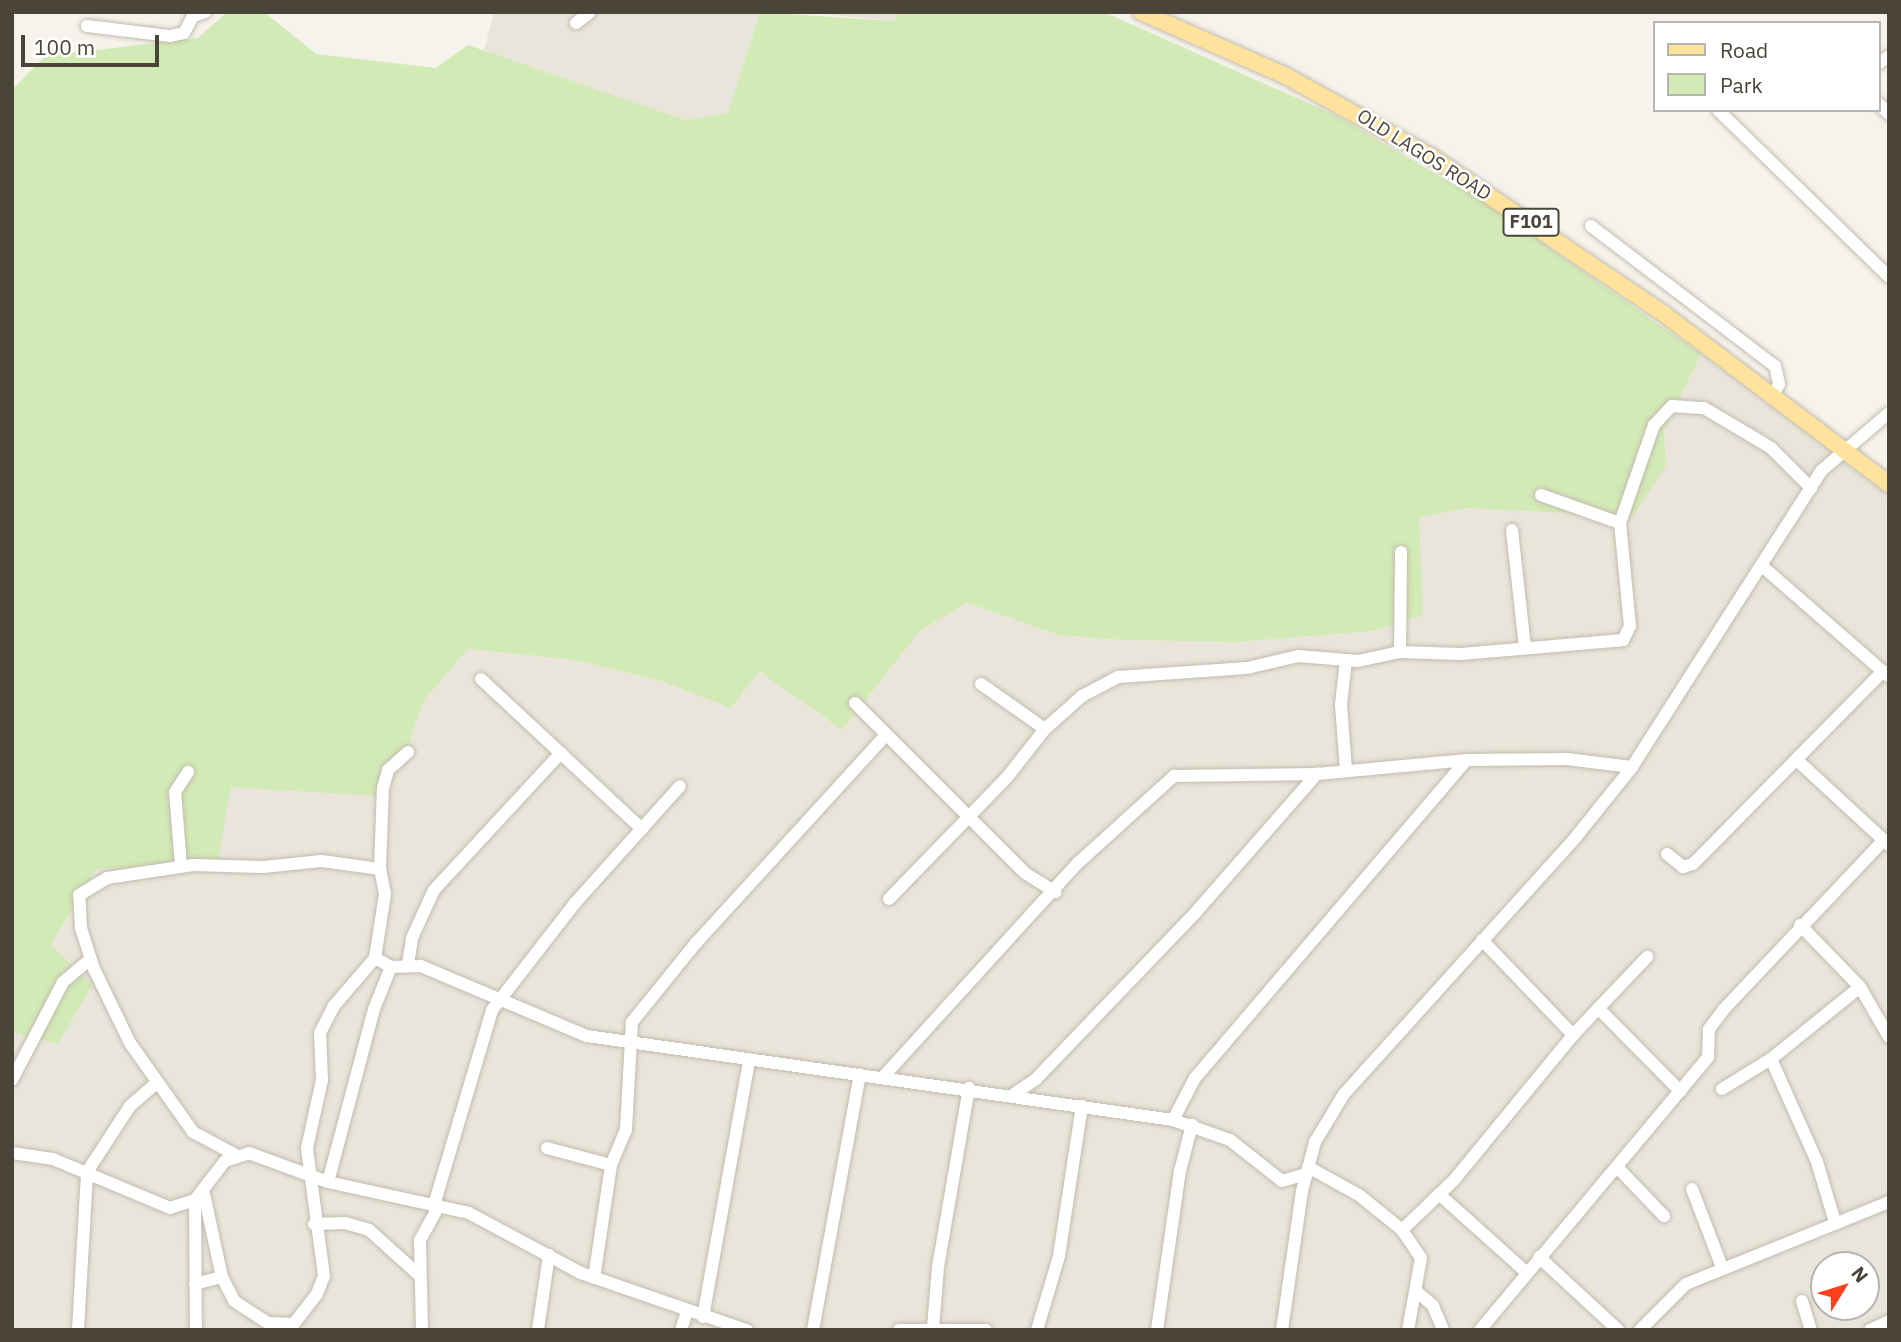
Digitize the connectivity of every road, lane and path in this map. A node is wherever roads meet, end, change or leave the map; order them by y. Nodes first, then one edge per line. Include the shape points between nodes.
1 (205, 12) edge
2 (590, 12) edge
3 (1141, 12) edge
4 (576, 23) dead end
5 (87, 26) dead end
6 (1720, 112) edge
7 (1591, 226) dead end
8 (1889, 276) edge
9 (1772, 398) junction
10 (1889, 413) edge
11 (1843, 449) junction
12 (1889, 484) edge
13 (1811, 488) junction
14 (1541, 495) dead end
15 (1620, 523) junction
16 (1512, 530) dead end
17 (1401, 552) dead end
18 (1762, 566) junction
19 (1525, 647) junction
20 (1400, 652) junction
21 (1346, 660) junction
22 (1886, 674) edge
23 (481, 678) dead end
24 (981, 684) dead end
25 (855, 703) dead end
26 (1045, 729) junction
27 (884, 737) junction
28 (408, 752) dead end
29 (561, 752) junction
30 (1467, 760) junction
31 (1799, 762) junction
32 (1632, 766) junction
33 (1346, 770) junction
34 (188, 772) dead end
35 (1296, 774) junction
36 (1317, 774) junction
37 (680, 786) dead end
38 (1297, 793) junction
39 (968, 817) junction
40 (642, 829) junction
41 (1886, 842) edge
42 (1667, 855) dead end
43 (181, 866) junction
44 (380, 869) junction
45 (1055, 891) junction
46 (889, 899) dead end
47 (1800, 925) junction
48 (1482, 940) junction
49 (1647, 957) dead end
50 (90, 958) junction
51 (375, 958) junction
52 (408, 964) junction
53 (391, 967) junction
54 (1860, 987) junction
55 (499, 1000) junction
56 (1598, 1008) junction
57 (1573, 1035) junction
58 (1889, 1037) edge
59 (628, 1041) junction
60 (1771, 1059) junction
61 (748, 1061) junction
62 (860, 1074) junction
63 (883, 1077) junction
64 (1036, 1079) junction
65 (12, 1080) edge
66 (155, 1084) junction
67 (970, 1088) junction
68 (1722, 1089) dead end
69 (1680, 1091) junction
70 (1014, 1094) junction
71 (1038, 1097) junction
72 (1082, 1106) junction
73 (1173, 1120) junction
74 (1192, 1125) junction
75 (547, 1149) dead end
76 (12, 1153) edge
77 (234, 1154) junction
78 (611, 1165) junction
79 (1617, 1167) junction
80 (1307, 1171) junction
81 (87, 1172) junction
82 (313, 1178) junction
83 (328, 1182) junction
84 (1692, 1189) dead end
85 (1439, 1194) junction
86 (199, 1197) junction
87 (1889, 1202) edge
88 (436, 1206) junction
89 (1664, 1216) dead end
90 (1835, 1222) junction
91 (314, 1224) junction
92 (1402, 1230) junction
93 (549, 1255) junction
94 (1539, 1257) junction
95 (1722, 1267) junction
96 (1526, 1272) junction
97 (419, 1275) junction
98 (222, 1276) junction
99 (594, 1278) junction
100 (195, 1284) junction
101 (1416, 1291) junction
102 (1802, 1301) dead end
103 (687, 1311) junction
104 (703, 1317) junction
105 (1889, 1321) edge
106 (291, 1327) edge
107 (933, 1328) junction
108 (78, 1330) edge
109 (196, 1330) edge
110 (422, 1330) edge
111 (538, 1330) edge
112 (681, 1330) edge
113 (747, 1330) edge
114 (813, 1330) edge
115 (901, 1330) edge
116 (986, 1330) edge
117 (1037, 1330) edge
118 (1157, 1330) edge
119 (1282, 1330) edge
120 (1408, 1330) edge
121 (1443, 1330) edge
122 (1480, 1330) edge
123 (1618, 1330) edge
124 (1640, 1330) edge
125 (1811, 1330) edge
126 (1870, 1330) edge

1 - 5 street via 193,16 184,33 170,36
2 - 4 street
3 - 9 main road, OLD LAGOS ROAD / F101 via 1284,75 1432,157 1664,314
6 - 8 street
7 - 9 street via 1769,360 1780,376
9 - 11 main road, OLD LAGOS ROAD / F101
10 - 11 street
11 - 12 main road, OLD LAGOS ROAD / F101
11 - 13 street
13 - 15 street via 1772,449 1704,408 1672,406 1654,425
13 - 18 street
14 - 15 street
15 - 19 street via 1628,635 1612,644
16 - 19 street
17 - 20 street
18 - 22 street
18 - 32 street
19 - 20 street via 1461,654
20 - 21 street
21 - 26 street via 1298,656 1247,668 1118,677 1082,696
21 - 33 street via 1342,705
22 - 31 street
23 - 29 street
24 - 26 street
25 - 27 street
26 - 39 street
27 - 39 street
27 - 59 street via 686,955 632,1023
28 - 44 street via 388,770 383,788
29 - 40 street
29 - 52 street via 434,890 412,938
30 - 32 street via 1567,759
30 - 33 street
30 - 73 street via 1195,1078
31 - 41 street
31 - 42 street via 1688,868
32 - 48 street
33 - 36 street
34 - 43 street via 175,792
35 - 36 street
35 - 38 street
35 - 45 street via 1174,776 1133,809
36 - 38 street
37 - 40 street
38 - 64 street via 1196,912
39 - 45 street via 1025,873
39 - 46 street
40 - 55 street
41 - 47 street
43 - 44 street via 322,861
43 - 50 street via 107,878 79,895
44 - 51 street via 385,894
45 - 63 street
47 - 54 street
47 - 69 street via 1709,1029 1708,1057
48 - 57 street
48 - 80 street via 1344,1094 1315,1142
49 - 56 street
50 - 65 street via 63,982
50 - 66 street
51 - 53 street
51 - 82 street via 333,1007 320,1033 322,1080 307,1139
52 - 53 street
52 - 55 street
53 - 83 street via 373,1009
54 - 58 street
54 - 60 street
55 - 59 street via 587,1037
55 - 88 street via 479,1039
56 - 57 street
56 - 69 street
57 - 85 street
59 - 61 street
59 - 78 street via 629,1112
60 - 68 street
60 - 90 street via 1817,1162
61 - 62 street
61 - 104 street
62 - 63 street
62 - 114 street
63 - 67 street
64 - 70 street
64 - 71 street
66 - 77 street via 193,1132
66 - 81 street via 130,1106
67 - 70 street
67 - 107 street via 937,1267
69 - 79 street
70 - 71 street
71 - 72 street
72 - 73 street
72 - 117 street via 1059,1256
73 - 74 street
74 - 80 street via 1230,1140 1282,1181
74 - 118 street via 1180,1171
75 - 78 street
76 - 81 street
77 - 82 street via 249,1153
77 - 86 street
78 - 99 street
79 - 89 street
79 - 94 street
80 - 92 street via 1359,1195
80 - 119 street
81 - 86 street via 170,1208
81 - 108 street
82 - 83 street
82 - 91 street
83 - 88 street
84 - 95 street
85 - 92 street
85 - 96 street
86 - 98 street
86 - 100 street
87 - 90 street
88 - 93 street via 490,1222
88 - 97 street via 420,1240
90 - 95 street
91 - 97 street via 345,1223 369,1230
91 - 106 street via 324,1276
92 - 101 street via 1421,1258
93 - 99 street
93 - 111 street
94 - 96 street
94 - 123 street
95 - 124 street via 1686,1284
96 - 122 street
97 - 110 street
98 - 100 street
98 - 106 street via 248,1313
99 - 103 street
100 - 109 street
101 - 120 street
101 - 121 street via 1433,1306
102 - 125 street
103 - 104 street
103 - 112 street
104 - 113 street
105 - 126 street
107 - 115 street
107 - 116 street

